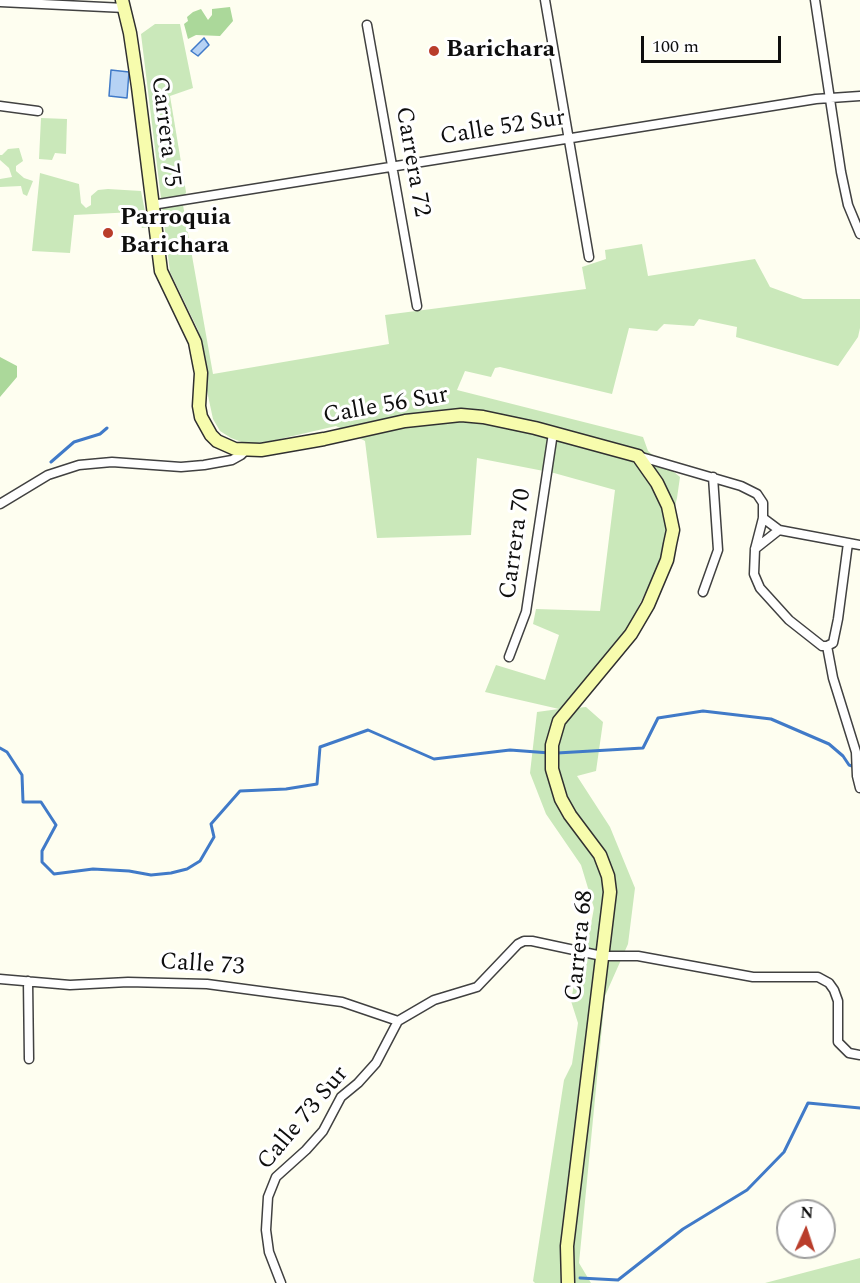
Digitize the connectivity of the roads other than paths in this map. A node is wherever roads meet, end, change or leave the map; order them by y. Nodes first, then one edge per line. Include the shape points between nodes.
1 (545, 0) edge
2 (815, 0) edge
3 (0, 2) edge
4 (124, 4) edge
5 (367, 25) dead end
6 (860, 96) edge
7 (829, 97) junction
8 (0, 106) edge
9 (38, 111) dead end
10 (568, 139) junction
11 (392, 167) junction
12 (152, 205) junction
13 (860, 234) edge
14 (589, 257) dead end
15 (417, 306) dead end
16 (553, 433) junction
17 (246, 450) junction
18 (638, 456) junction
19 (713, 477) junction
20 (0, 504) edge
21 (764, 518) junction
22 (779, 530) junction
23 (848, 543) junction
24 (860, 545) edge
25 (755, 549) junction
26 (703, 592) dead end
27 (827, 646) junction
28 (509, 657) dead end
29 (860, 788) edge
30 (602, 956) junction
31 (0, 979) edge
32 (28, 981) junction
33 (398, 1022) junction
34 (860, 1055) edge
35 (29, 1059) dead end
36 (281, 1283) edge
37 (568, 1283) edge

1 - 10 street
2 - 7 street
3 - 4 street
4 - 12 street, Carrera 75
5 - 11 street, Carrera 72
6 - 7 street, Calle 52 Sur
7 - 10 street, Calle 52 Sur
7 - 13 street via 848,205
8 - 9 street
10 - 11 street, Calle 52 Sur
10 - 14 street
11 - 12 street, Calle 52 Sur
11 - 15 street, Carrera 72
12 - 17 street, Carrera 75 via 161,271 195,342 201,373 201,417 217,441
16 - 17 street, Calle 56 Sur via 461,415 405,421 324,439
16 - 18 street, Calle 56 Sur
16 - 28 street, Carrera 70 via 526,612
17 - 20 street, Calle 56 Sur via 232,460 204,465 79,465 48,475
18 - 19 street, Calle 56 Sur
18 - 30 street, Carrera 68 via 657,483 672,517 667,560 631,634 559,721 551,757 555,781 570,815 600,855 608,876 610,900
19 - 21 street, Calle 56 Sur via 753,490 763,503
19 - 26 street via 718,550
21 - 22 street
21 - 25 street
22 - 23 street
22 - 25 street
23 - 24 street
23 - 27 street via 838,620 833,643
25 - 27 street via 754,574 760,588 789,620
27 - 29 street via 856,752
30 - 33 street via 524,940 477,987 434,1000
30 - 34 street via 638,956 753,977 818,976 828,982 838,1001 838,1042 849,1053
30 - 37 street, Carrera 68 via 567,1246
31 - 32 street, Calle 73
32 - 33 street, Calle 73 via 69,985 207,984 342,1002
32 - 35 street
33 - 36 street, Calle 73 Sur via 376,1064 340,1097 323,1131 276,1177 268,1197 266,1230 269,1252

